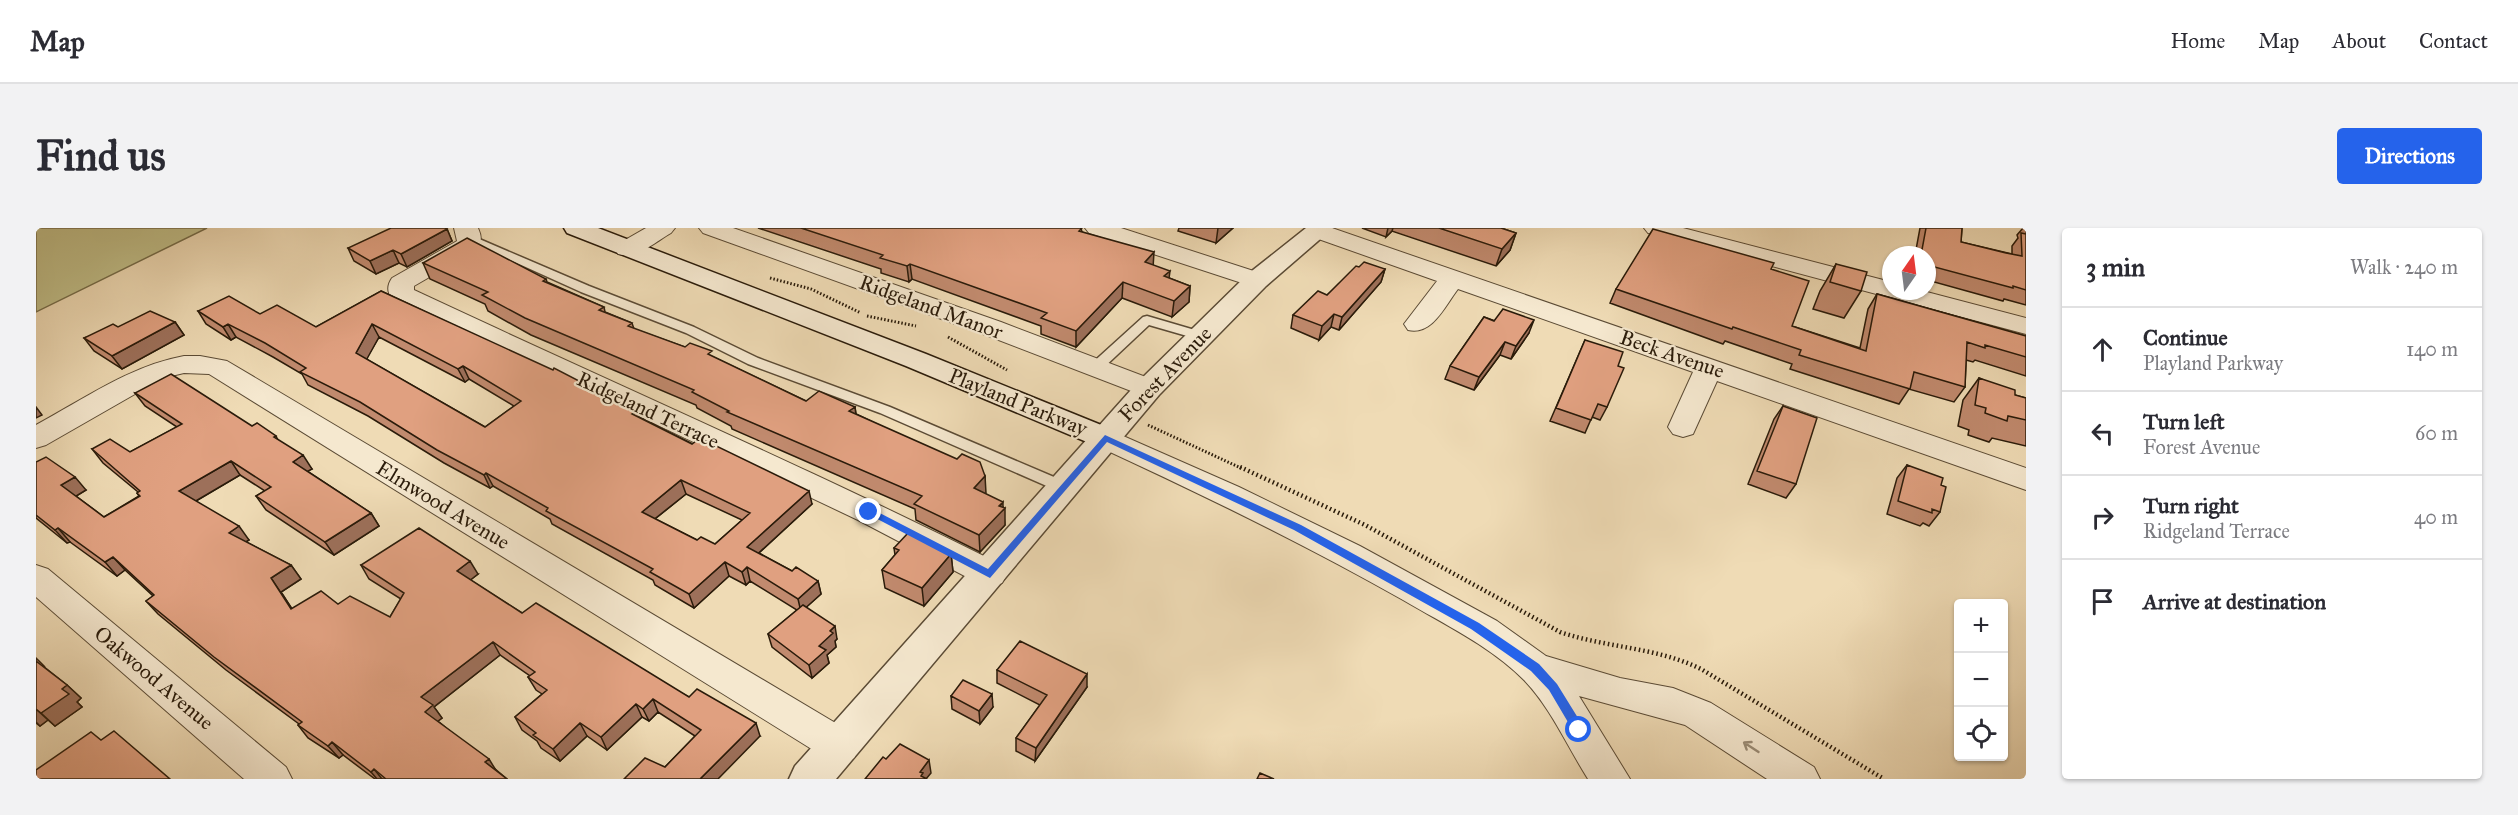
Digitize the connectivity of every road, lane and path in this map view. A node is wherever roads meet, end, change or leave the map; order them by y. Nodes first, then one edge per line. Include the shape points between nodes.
1 (576, 228) edge
2 (663, 228) edge
3 (711, 228) edge
4 (1096, 228) edge
5 (1656, 228) edge
6 (1320, 230) edge
7 (468, 233) edge
8 (627, 249) junction
9 (1454, 278) junction
10 (1257, 280) junction
11 (1882, 288) edge
12 (1926, 300) edge
13 (1417, 324) dead end
14 (2026, 326) edge
15 (1201, 336) junction
16 (1708, 367) junction
17 (1095, 368) junction
18 (1149, 388) junction
19 (1683, 427) dead end
20 (1114, 428) junction
21 (36, 438) edge
22 (2026, 479) edge
23 (1064, 487) junction
24 (990, 574) junction
25 (36, 579) edge
26 (1535, 667) junction
27 (840, 746) junction
28 (272, 779) edge
29 (810, 779) edge
30 (1610, 779) edge
31 (1800, 779) edge
32 (1884, 779) edge

1 - 8 street, Playland Parkway
2 - 8 street
3 - 17 street, Ridgeland Manor
4 - 10 street
5 - 11 street
6 - 9 street, Beck Avenue
6 - 10 street, Forest Avenue
7 - 23 lane via 585,289 690,330 753,361 885,410
7 - 24 street, Ridgeland Terrace via 462,250 400,283 401,294 869,512
8 - 20 street, Playland Parkway via 926,364
9 - 13 street
9 - 16 street, Beck Avenue
10 - 15 street, Forest Avenue
12 - 14 street
15 - 17 lane via 1152,320 1143,321
15 - 18 street, Forest Avenue
16 - 19 street
16 - 22 street, Beck Avenue
17 - 18 street, Ridgeland Manor
18 - 20 street, Forest Avenue
20 - 23 street, Forest Avenue
20 - 26 street, Playland Parkway via 1245,502 1343,551 1475,626
20 - 32 path via 1158,429 1365,525 1560,632 1592,643 1687,662
21 - 27 street, Elmwood Avenue via 153,371 202,363 217,367
23 - 24 street, Forest Avenue
24 - 27 street, Forest Avenue
25 - 28 street, Oakwood Avenue
26 - 30 street, Playland Parkway via 1568,708
31 -> 26 street, Playland Parkway via 1698,714
27 - 29 street, Forest Avenue

